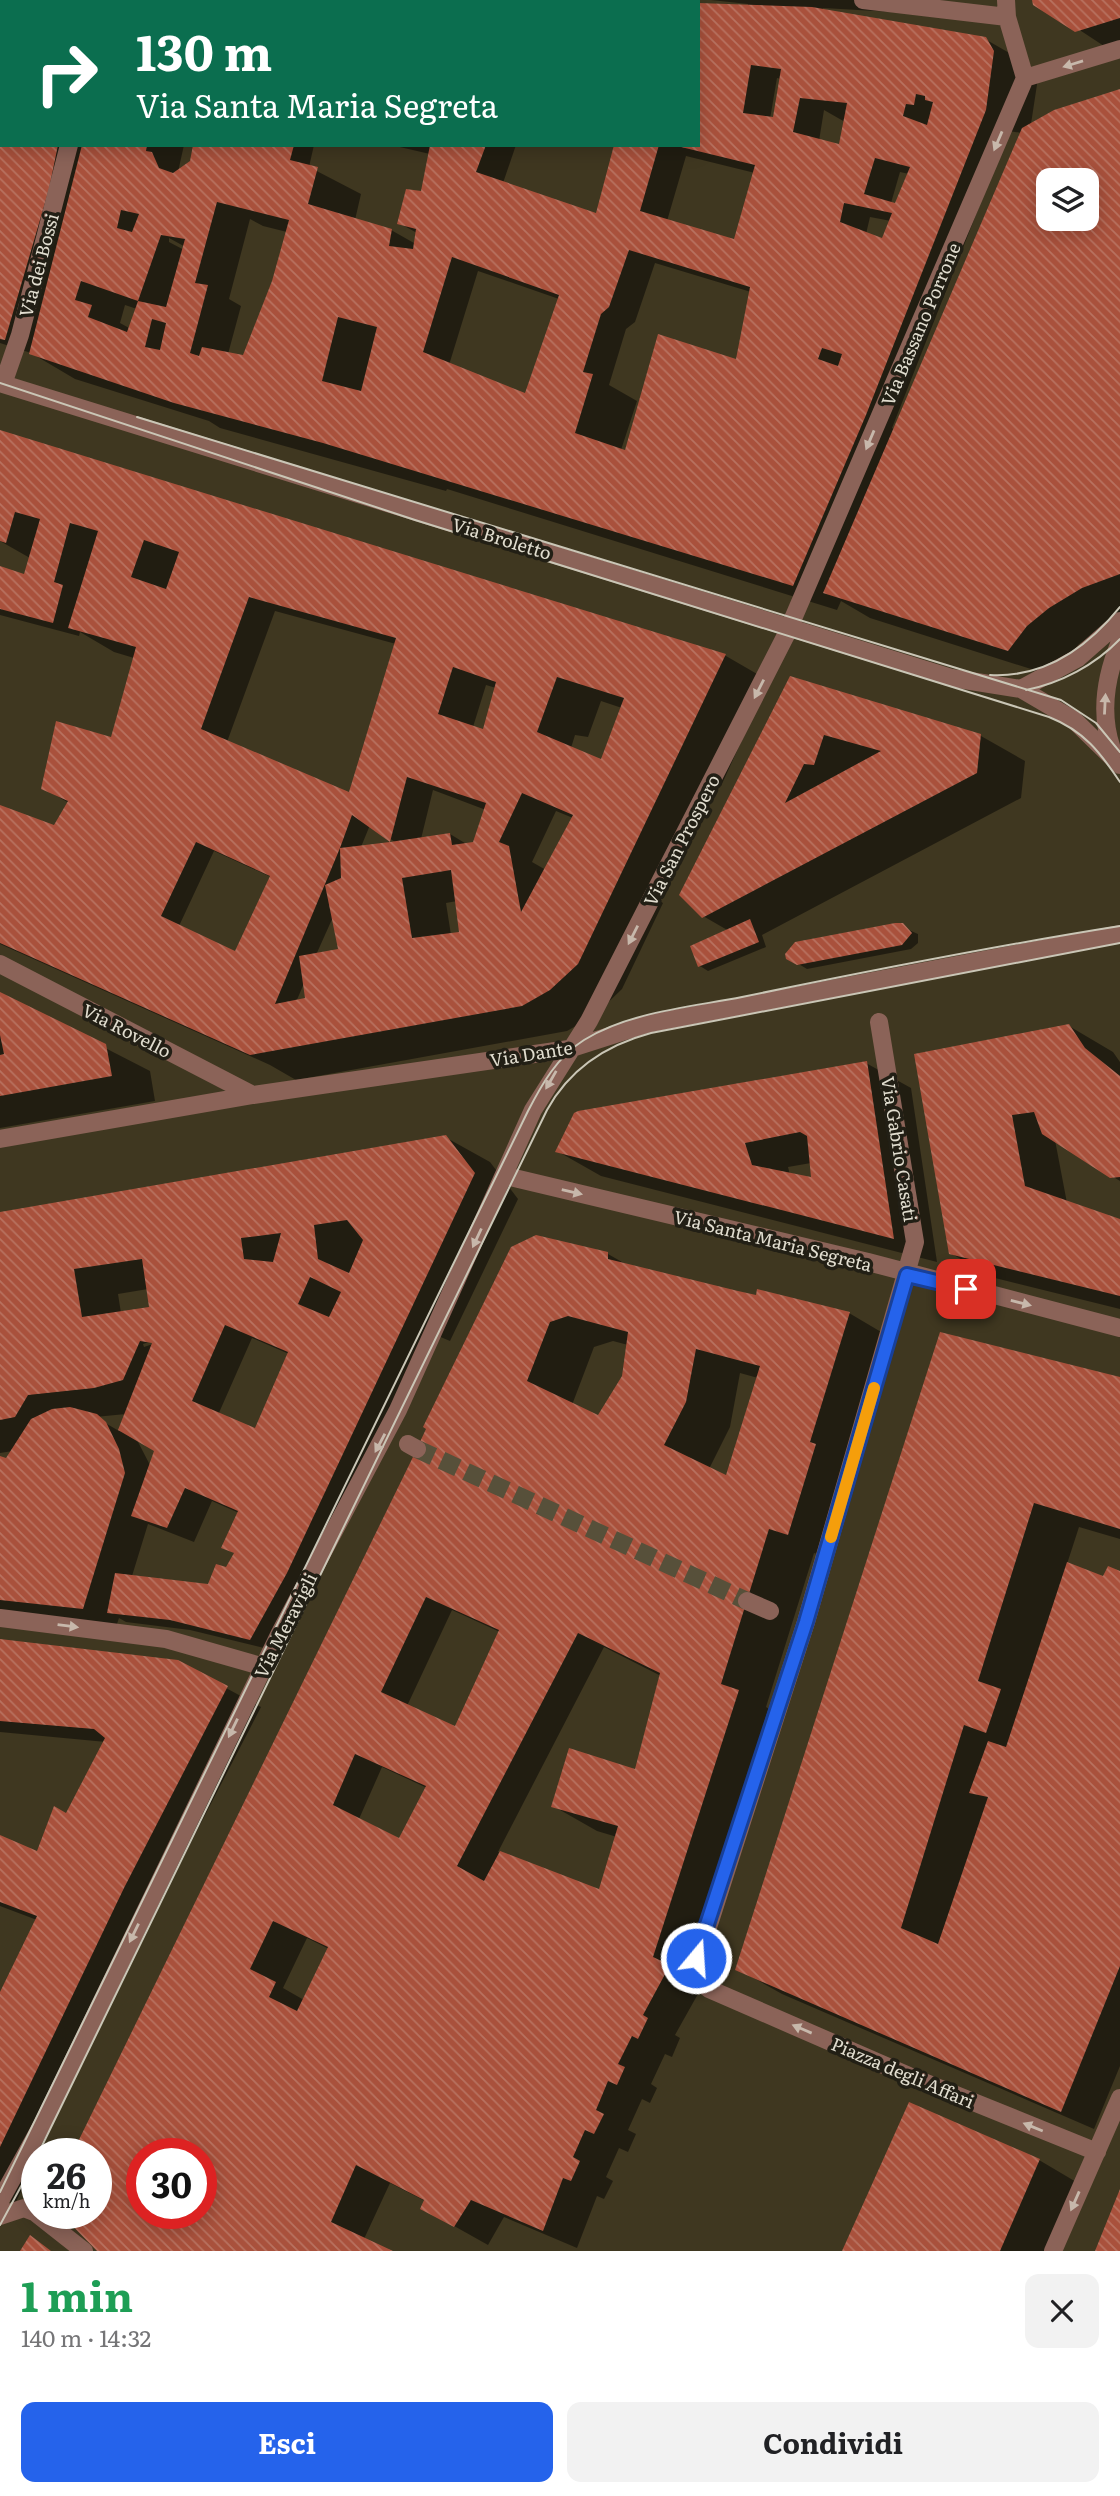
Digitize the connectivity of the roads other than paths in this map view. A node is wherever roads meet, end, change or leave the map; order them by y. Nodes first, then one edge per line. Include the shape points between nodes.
1 (863, 0) edge
2 (894, 2) edge
3 (1007, 9) edge
4 (1120, 49) edge
5 (1025, 78) junction
6 (68, 147) edge
7 (1, 383) edge
8 (1120, 621) edge
9 (789, 628) junction
10 (1120, 642) edge
11 (1013, 689) junction
12 (1120, 765) edge
13 (1120, 934) edge
14 (0, 964) edge
15 (879, 1022) dead end
16 (569, 1049) junction
17 (253, 1096) junction
18 (0, 1139) edge
19 (506, 1176) junction
20 (907, 1275) junction
21 (1120, 1328) edge
22 (747, 1601) tunnel mouth
23 (770, 1611) dead end
24 (0, 1618) edge
25 (264, 1667) junction
26 (709, 1989) joint
27 (1120, 2098) edge
28 (1097, 2152) junction
29 (0, 2201) edge
30 (21, 2209) edge
31 (0, 2216) edge
32 (57, 2229) edge
33 (84, 2251) edge
34 (1053, 2251) edge

1 - 2 street
2 - 3 street
3 - 5 street
4 -> 5 street
5 -> 9 street, Via Bassano Porrone
6 - 7 street, Via dei Bossi via 20,335
7 - 9 street, Via Broletto
8 - 11 street via 1078,658
9 - 11 street, Via Broletto via 952,678
9 -> 16 street, Via San Prospero via 589,1021
12 -> 10 street via 1106,729 1104,706
11 - 12 street, Via Broletto via 1074,720
13 - 16 street, Via Dante via 646,1024
14 - 17 street, Via Rovello
15 - 20 street, Via Gabrio Casati via 915,1242
16 - 17 street, Via Dante
16 -> 19 street, Via Meravigli via 533,1110
17 - 18 street, Via Dante
19 -> 20 street, Via Santa Maria Segreta
19 -> 25 street, Via Meravigli via 398,1410
20 -> 21 street, Via Santa Maria Segreta
20 - 26 street, Via Gabrio Casati via 806,1622 696,1958 693,1974
22 - 23 street
24 -> 25 street via 166,1639
25 -> 29 street, Via Meravigli via 43,2123
28 -> 26 street, Piazza degli Affari
27 - 28 street
28 -> 34 street
30 - 31 street
32 - 33 street

